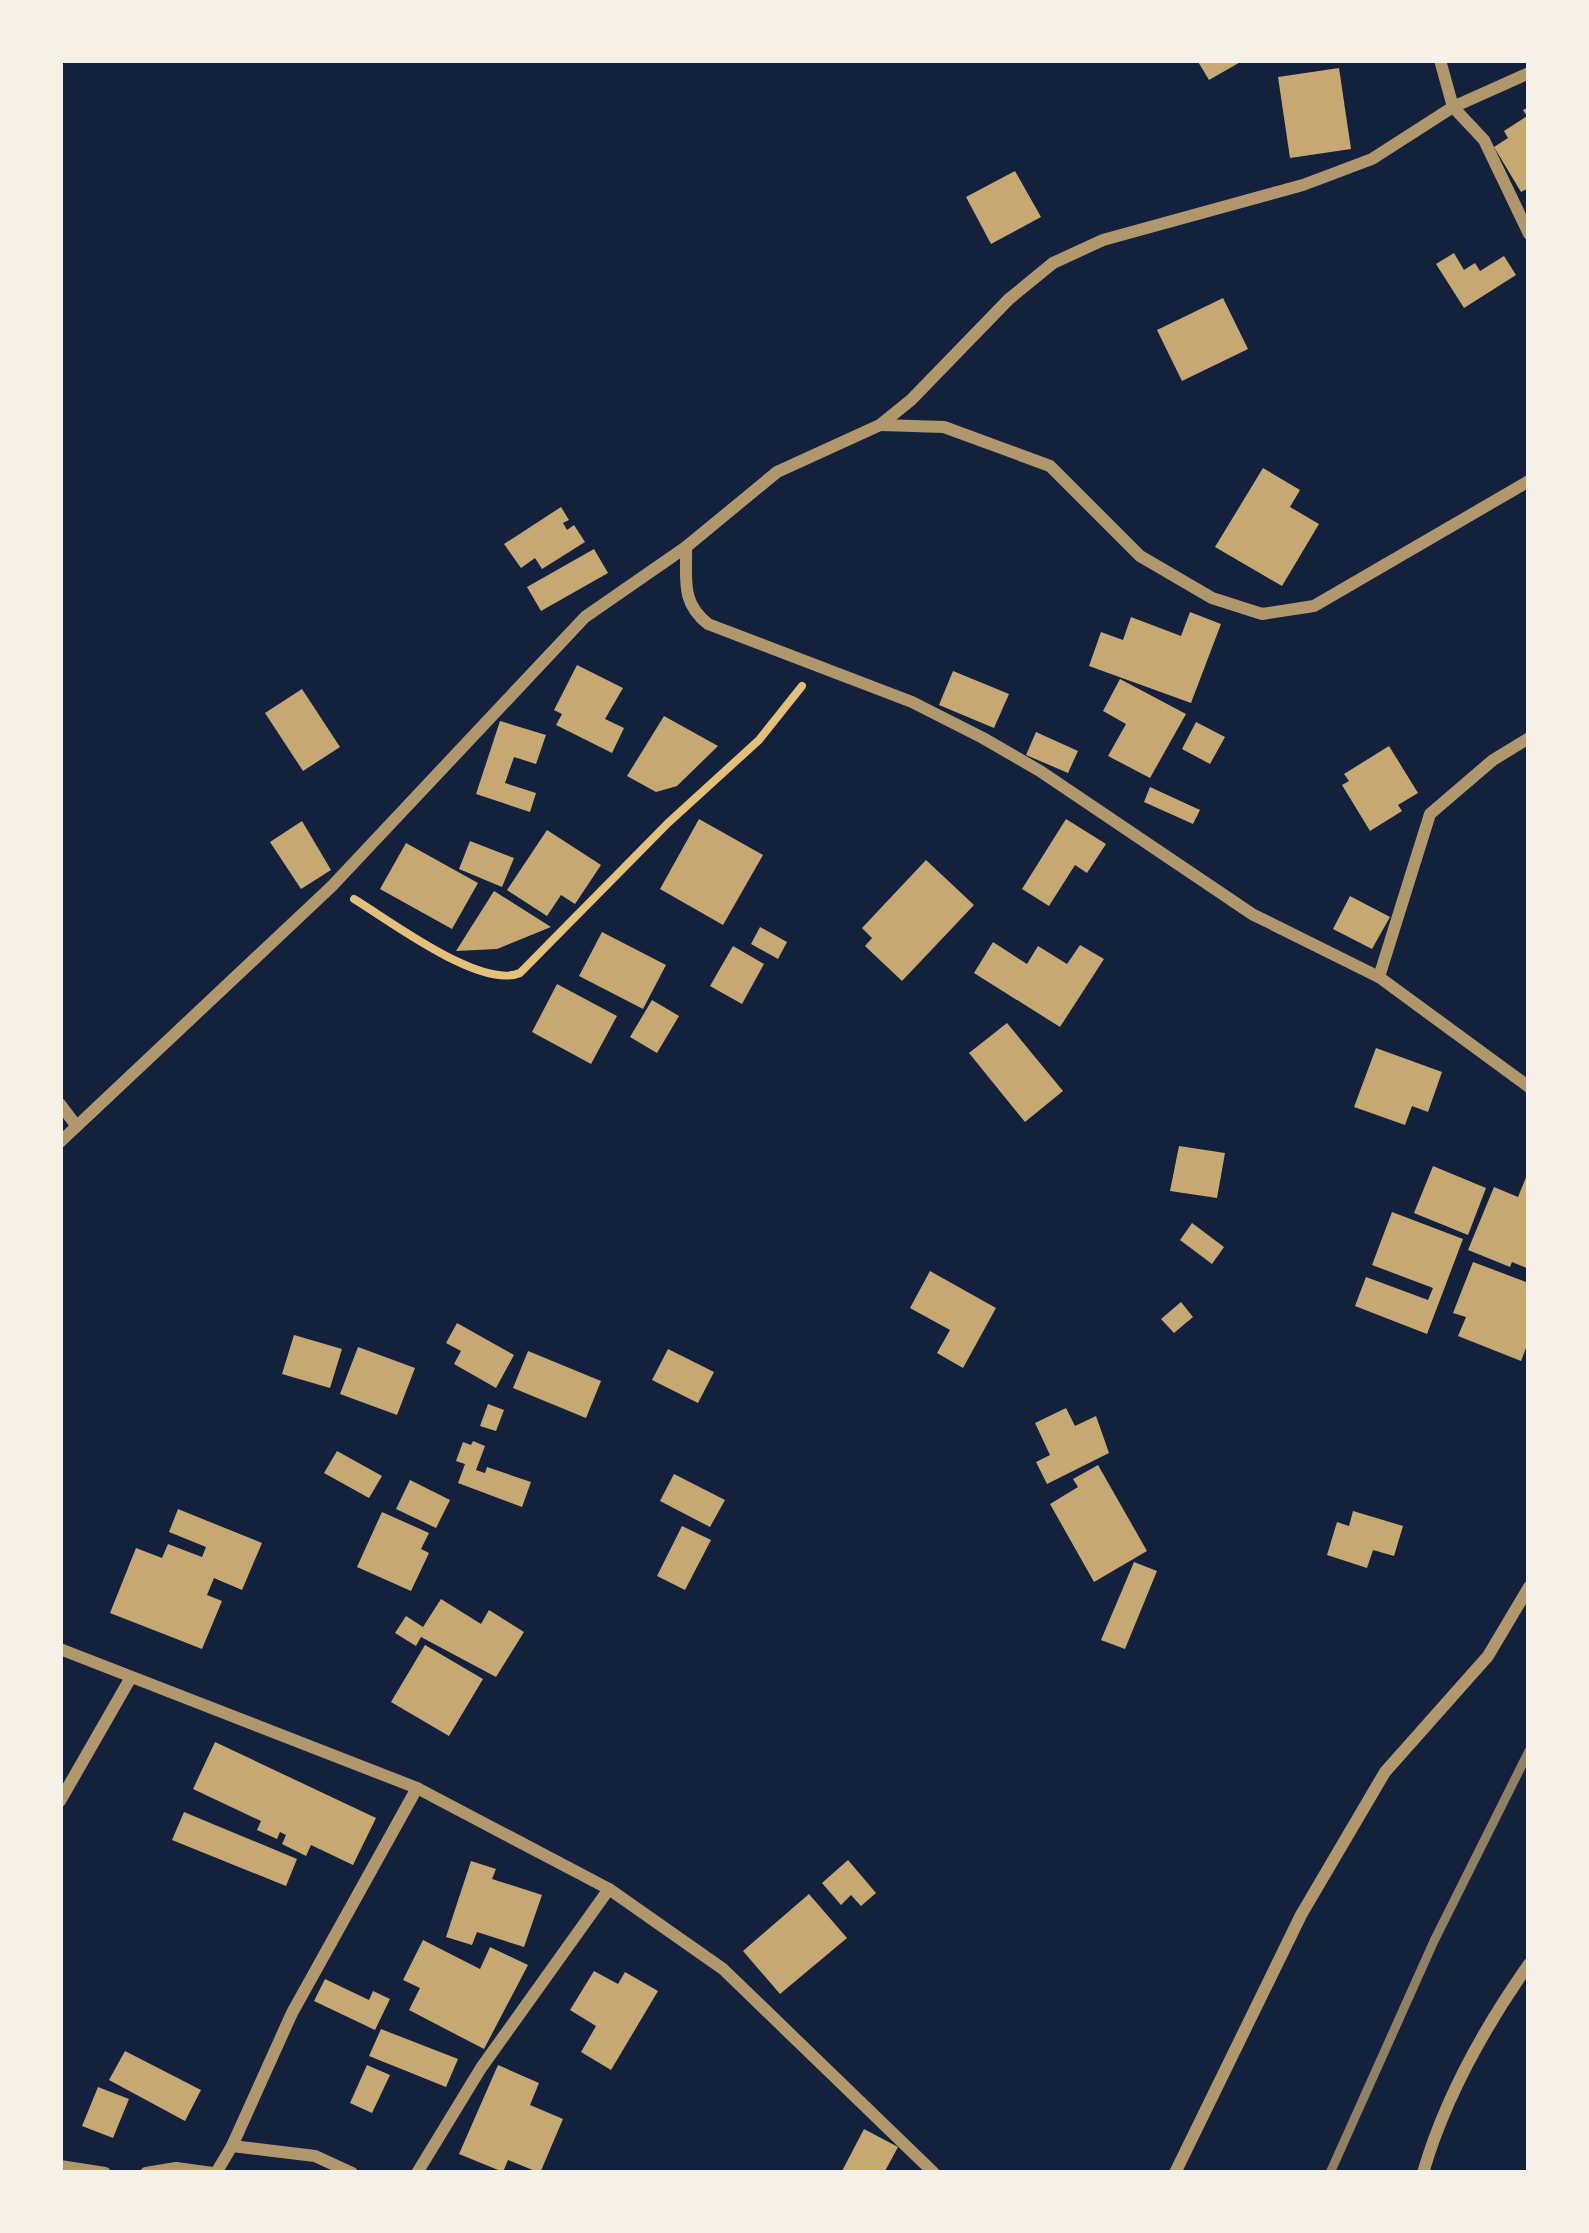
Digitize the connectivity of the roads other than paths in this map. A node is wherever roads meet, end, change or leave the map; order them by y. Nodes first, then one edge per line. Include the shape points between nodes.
1 (1440, 60) edge
2 (1529, 73) edge
3 (1453, 107) junction
4 (1529, 234) edge
5 (880, 425) junction
6 (1529, 482) edge
7 (686, 547) junction
8 (1529, 738) edge
9 (1379, 977) junction
10 (1529, 1088) edge
11 (60, 1104) edge
12 (75, 1124) junction
13 (60, 1142) edge
14 (1529, 1587) edge
15 (60, 1649) edge
16 (130, 1679) junction
17 (417, 1788) junction
18 (60, 1802) edge
19 (609, 1889) junction
20 (1529, 1964) edge
21 (232, 2146) junction
22 (60, 2166) edge
23 (105, 2173) edge
24 (146, 2173) edge
25 (214, 2173) edge
26 (352, 2173) edge
27 (417, 2173) edge
28 (934, 2173) edge
29 (1175, 2173) edge
30 (1423, 2173) edge

1 - 3 street
2 - 3 street
3 - 4 street via 1484,140
3 - 5 street via 1372,159 1103,239 1053,263
5 - 6 street via 944,427 1050,466 1140,556 1212,598 1262,614 1314,606
5 - 7 street via 777,472
7 - 9 street via 692,611 708,624 983,737 1252,914
7 - 12 street via 585,617 332,886
8 - 9 street via 1430,814
9 - 10 street
11 - 12 street
12 - 13 street
14 - 29 street via 1488,1656 1385,1772 1301,1916
15 - 16 street
16 - 17 street
16 - 18 street
17 - 19 street
17 - 21 street via 292,2013
19 - 27 street
19 - 28 street via 723,1969
20 - 30 street via 1466,2062
21 - 25 street
21 - 26 street via 315,2156
22 - 23 street
24 - 25 street

